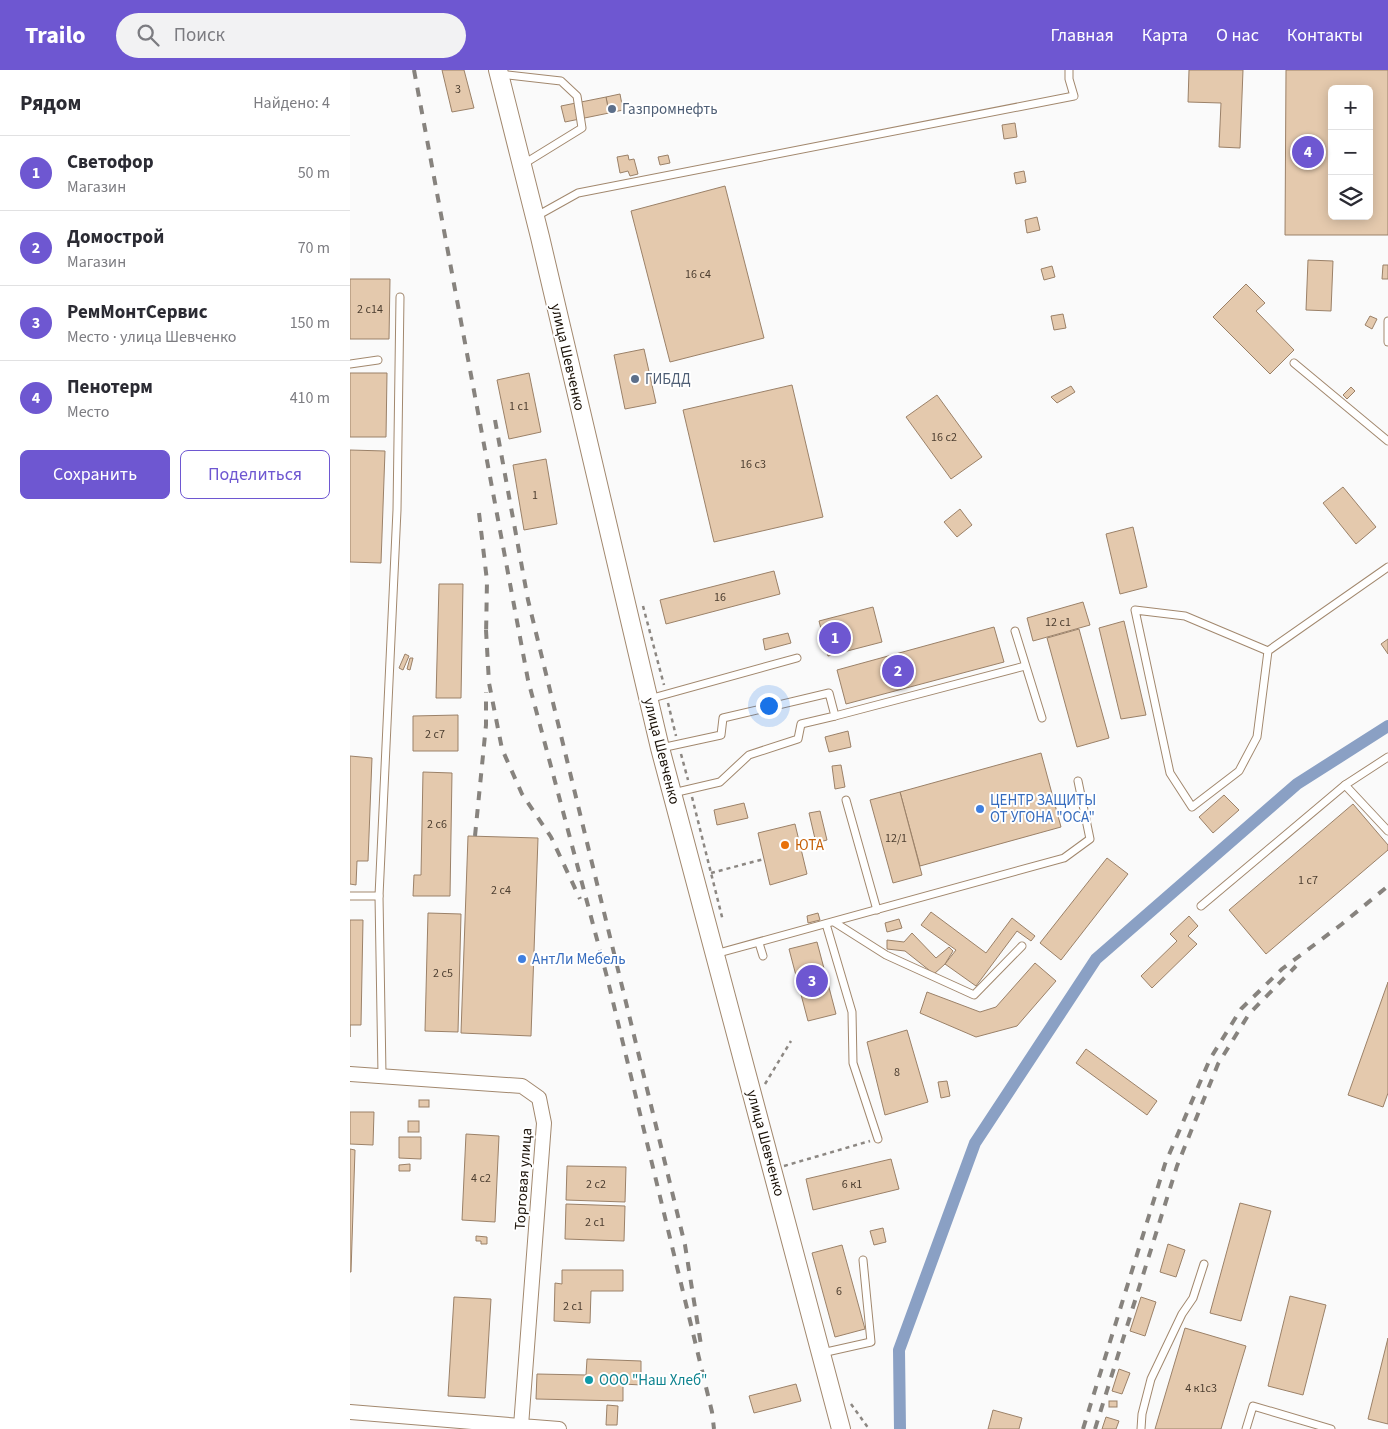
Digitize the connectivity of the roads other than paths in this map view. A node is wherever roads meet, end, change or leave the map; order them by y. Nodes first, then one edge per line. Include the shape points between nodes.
1 (1069, 70) edge
2 (498, 72) edge
3 (522, 165) junction
4 (535, 217) junction
5 (400, 297) dead end
6 (1388, 321) edge
7 (1388, 342) edge
8 (378, 360) dead end
9 (1294, 363) dead end
10 (350, 364) edge
11 (1388, 441) edge
12 (1388, 567) edge
13 (1015, 631) dead end
14 (1268, 650) junction
15 (796, 658) dead end
16 (1025, 666) junction
17 (649, 699) junction
18 (836, 716) junction
19 (1042, 718) dead end
20 (660, 748) junction
21 (1388, 757) edge
22 (1078, 781) dead end
23 (1345, 786) junction
24 (682, 791) junction
25 (846, 800) dead end
26 (1388, 831) edge
27 (350, 896) edge
28 (379, 896) junction
29 (1201, 906) dead end
30 (877, 910) junction
31 (834, 922) junction
32 (826, 924) junction
33 (759, 943) junction
34 (1022, 946) dead end
35 (715, 954) junction
36 (763, 956) dead end
37 (350, 1074) edge
38 (382, 1074) junction
39 (878, 1139) road end
40 (863, 1260) dead end
41 (1204, 1264) dead end
42 (822, 1353) junction
43 (350, 1412) edge
44 (521, 1426) junction
45 (559, 1429) edge
46 (842, 1429) edge
47 (1142, 1429) edge
48 (1246, 1429) edge
49 (1331, 1429) edge

1 - 4 lane via 1074,96 578,193
2 - 3 street, улица Шевченко
2 - 3 lane via 561,81 577,96 582,128
3 - 4 street, улица Шевченко
4 - 17 street, улица Шевченко
5 - 28 lane via 397,510
6 - 7 lane
8 - 10 lane
9 - 11 lane
12 - 14 lane
13 - 16 lane
14 - 14 lane via 1257,737 1240,771 1192,807 1170,773 1135,610 1185,616
15 - 17 lane
16 - 18 lane
16 - 19 lane
17 - 20 street, улица Шевченко
18 - 20 lane via 829,693 723,718 721,735
18 - 24 lane via 801,724 798,739 749,755 720,782
20 - 24 street, улица Шевченко
21 - 23 lane
22 - 30 lane via 1090,839 1064,858
23 - 26 lane
23 - 29 lane
24 - 35 street, улица Шевченко
25 - 30 lane
27 - 28 lane
28 - 38 lane
30 - 31 lane
31 - 32 lane
31 - 34 lane via 886,955 974,995
32 - 33 lane
32 - 39 lane via 852,1012 853,1063
33 - 35 lane
33 - 36 lane
35 - 42 street, улица Шевченко
37 - 38 street, Торговая улица
38 - 44 street, Торговая улица via 522,1086 539,1098 544,1124
40 - 42 lane via 871,1342
41 - 47 lane via 1193,1298 1151,1380 1142,1414
42 - 46 street, улица Шевченко
43 - 44 street
44 - 45 street
48 - 49 lane via 1253,1406

